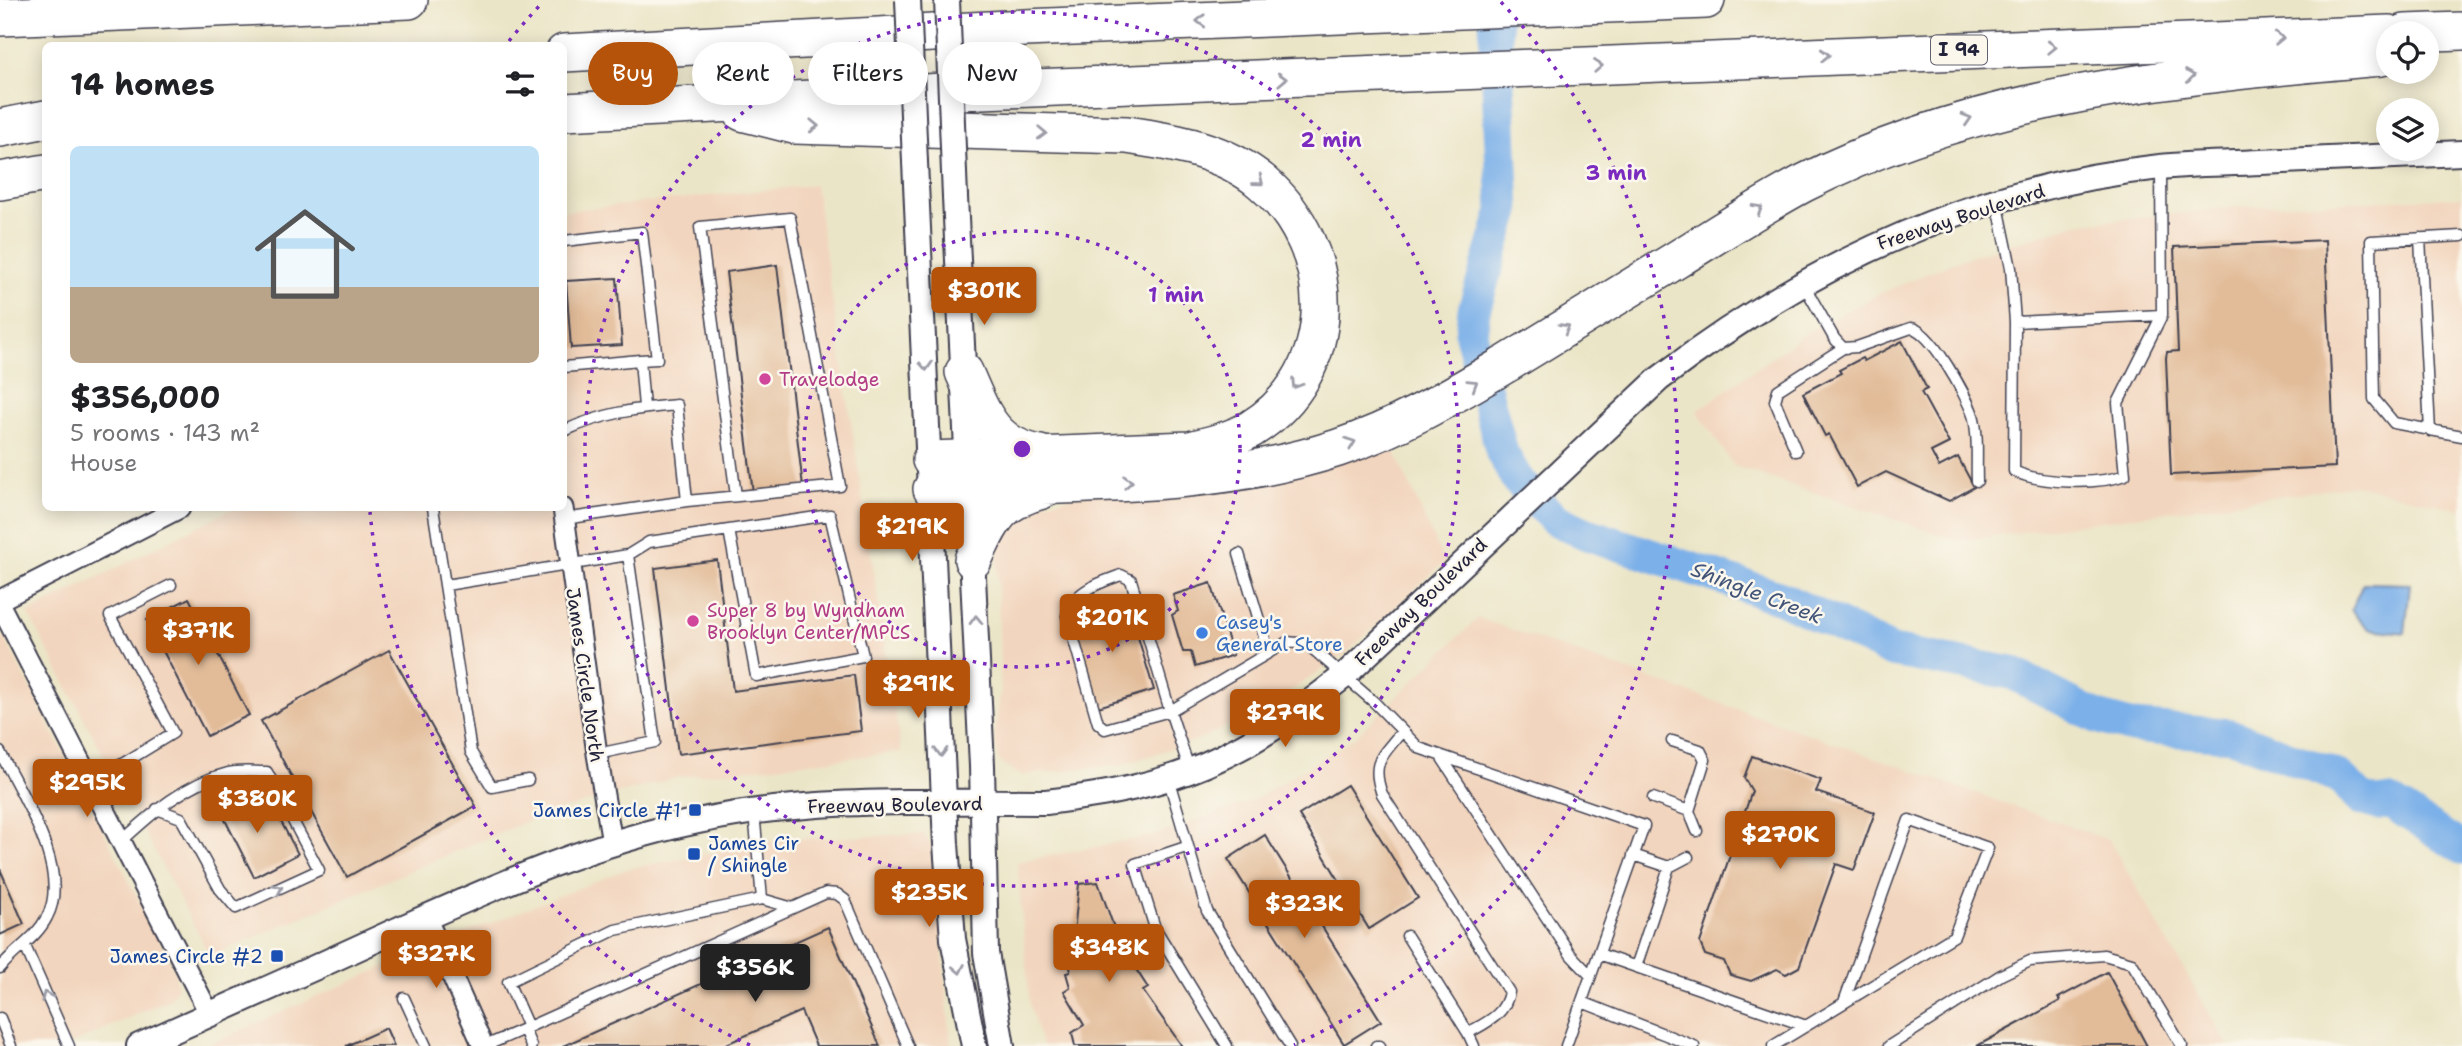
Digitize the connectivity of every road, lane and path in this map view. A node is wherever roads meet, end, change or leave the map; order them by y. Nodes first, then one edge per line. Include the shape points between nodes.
1 (409, 0) edge
2 (908, 0) edge
3 (947, 0) edge
4 (1706, 0) edge
5 (0, 17) edge
6 (2462, 31) edge
7 (2439, 32) edge
8 (2376, 35) edge
9 (2462, 50) edge
10 (2439, 52) edge
11 (567, 53) edge
12 (2376, 57) edge
13 (794, 98) edge
14 (692, 103) edge
15 (712, 105) edge
16 (567, 112) edge
17 (42, 120) edge
18 (0, 128) edge
19 (2462, 153) edge
20 (2161, 167) junction
21 (42, 174) edge
22 (0, 181) edge
23 (1997, 201) junction
24 (2462, 236) edge
25 (2420, 239) junction
26 (567, 241) edge
27 (1802, 282) junction
28 (2162, 315) junction
29 (2014, 322) junction
30 (1843, 348) junction
31 (640, 360) junction
32 (567, 367) edge
33 (964, 372) junction
34 (644, 407) junction
35 (567, 430) edge
36 (2430, 431) junction
37 (2462, 436) edge
38 (1796, 451) dead end
39 (1059, 471) junction
40 (969, 473) junction
41 (931, 474) junction
42 (1977, 481) dead end
43 (736, 496) junction
44 (687, 501) junction
45 (174, 511) edge
46 (434, 511) edge
47 (563, 513) edge
48 (729, 530) junction
49 (1239, 554) dead end
50 (628, 555) junction
51 (973, 560) junction
52 (569, 563) junction
53 (170, 585) dead end
54 (446, 585) junction
55 (0, 602) edge
56 (1269, 653) junction
57 (1344, 676) junction
58 (1170, 711) junction
59 (1402, 731) junction
60 (1671, 741) dead end
61 (0, 752) edge
62 (597, 754) junction
63 (1440, 755) junction
64 (1180, 777) junction
65 (528, 780) dead end
66 (90, 783) junction
67 (1653, 799) dead end
68 (983, 803) junction
69 (944, 804) junction
70 (157, 809) junction
71 (754, 811) junction
72 (1689, 811) junction
73 (1697, 831) dead end
74 (122, 841) junction
75 (612, 842) junction
76 (1186, 847) junction
77 (1633, 855) junction
78 (1688, 857) dead end
79 (1669, 867) junction
80 (762, 899) junction
81 (793, 908) junction
82 (426, 917) junction
83 (1407, 936) dead end
84 (25, 946) junction
85 (1599, 954) junction
86 (1636, 967) junction
87 (0, 968) edge
88 (1591, 976) junction
89 (404, 998) dead end
90 (1582, 1002) junction
91 (1844, 1002) junction
92 (210, 1015) junction
93 (0, 1018) edge
94 (1806, 1026) junction
95 (526, 1028) junction
96 (1468, 1033) junction
97 (11, 1046) edge
98 (69, 1046) edge
99 (139, 1046) edge
100 (426, 1046) edge
101 (484, 1046) edge
102 (531, 1046) edge
103 (908, 1046) edge
104 (974, 1046) edge
105 (1002, 1046) edge
106 (1227, 1046) edge
107 (1290, 1046) edge
108 (1475, 1046) edge
109 (1566, 1046) edge
110 (1694, 1046) edge
111 (1773, 1046) edge
112 (1889, 1046) edge
113 (2182, 1046) edge

1 - 5 highway
2 -> 41 street, bridge
3 - 33 street, bridge
4 -> 11 highway via 1025,28
6 - 7 highway
13 -> 8 highway, I 94
9 - 10 highway
39 -> 12 highway via 1173,480 1273,466 1368,437 1439,405 1777,198 1923,133 2078,93 2234,70
14 - 16 highway, I 94
15 -> 39 highway via 794,125 1127,135 1190,146 1229,161 1269,188 1301,230 1320,285 1316,342 1292,392 1250,429 1216,444
17 - 18 highway
19 - 20 street, Freeway Boulevard
20 - 23 street, Freeway Boulevard
20 - 28 lane
21 - 22 highway
23 - 27 street, Freeway Boulevard via 1891,237
23 - 29 lane via 2011,268
24 - 25 lane
25 - 36 lane
25 - 36 lane via 2371,241 2374,399 2394,423
26 - 31 lane via 642,232 657,359
27 - 30 lane
27 - 57 street, Freeway Boulevard via 1706,342 1659,379
28 - 29 lane
28 - 29 lane via 2118,402 2125,475 2109,481 2029,479 2014,471
30 - 38 lane via 1778,390 1775,401
30 - 42 lane via 1910,328 1919,329 1931,340 1973,415
31 - 32 lane
31 - 34 lane
33 - 39 highway via 979,407 1004,440
33 - 40 street
34 - 35 lane via 591,418
34 - 44 lane via 677,405
36 - 37 lane
39 - 40 highway
39 - 51 highway via 1005,505
40 - 41 highway
40 - 51 street
41 -> 69 street
43 - 43 lane via 840,486 790,218 700,227
43 - 44 lane
44 - 47 lane
45 - 55 street
46 - 54 lane
47 - 52 street, James Circle North
48 - 48 lane via 756,676 863,656 830,515
48 - 50 lane via 649,542
49 - 56 lane
50 - 52 lane
50 - 62 lane via 655,742
68 -> 51 street
52 - 54 lane
52 - 62 street, James Circle North
53 - 66 lane via 110,616 173,733
54 - 65 lane via 471,752 492,787
55 - 66 street
56 - 57 lane via 1287,642 1307,644
56 - 58 lane
57 - 59 lane
57 - 64 street, Freeway Boulevard via 1251,744
58 - 58 lane via 1105,729 1098,723 1067,616 1091,585 1121,575 1131,580
58 - 64 lane
59 - 63 lane via 1419,748
59 - 96 lane via 1376,765 1382,794 1509,992 1507,1005 1498,1015
60 - 72 lane via 1700,750 1705,760
61 - 84 lane via 38,826 56,880 48,916
62 - 75 street, James Circle North
63 - 77 lane via 1644,826
63 - 88 lane via 1571,955
64 - 68 street, Freeway Boulevard via 1129,791 1058,801
64 - 76 lane
66 - 74 street
67 - 72 lane
68 - 69 street, Freeway Boulevard
68 - 105 street via 986,953
69 - 71 street, Freeway Boulevard
69 -> 104 street via 953,939
70 -> 70 lane via 181,818 220,889 236,908 319,870 267,772 229,772
70 - 74 lane
71 - 75 street, Freeway Boulevard
71 - 80 lane
72 - 73 lane
74 - 92 street
75 - 82 street, Freeway Boulevard
76 - 106 lane via 1135,864 1155,928
76 - 107 lane via 1207,911
77 - 79 lane
77 - 85 lane
78 - 79 lane
79 - 86 lane
80 - 81 lane
80 - 95 lane via 615,930 508,982
81 - 95 lane
81 - 103 lane via 826,893 845,901
82 - 92 street, Freeway Boulevard
82 - 101 street
83 - 96 lane
84 - 87 lane
98 -> 84 lane
85 - 86 lane
85 - 88 lane
86 - 94 lane
88 - 90 lane
89 - 100 lane
90 - 109 lane
90 - 110 lane
91 - 91 lane via 1954,936 1988,848 1909,820
91 - 94 lane
92 - 99 street, Freeway Boulevard
93 - 97 lane
94 - 111 lane
95 - 101 lane
95 - 102 lane
96 - 108 lane
112 - 113 lane via 2030,961 2104,956 2132,963

